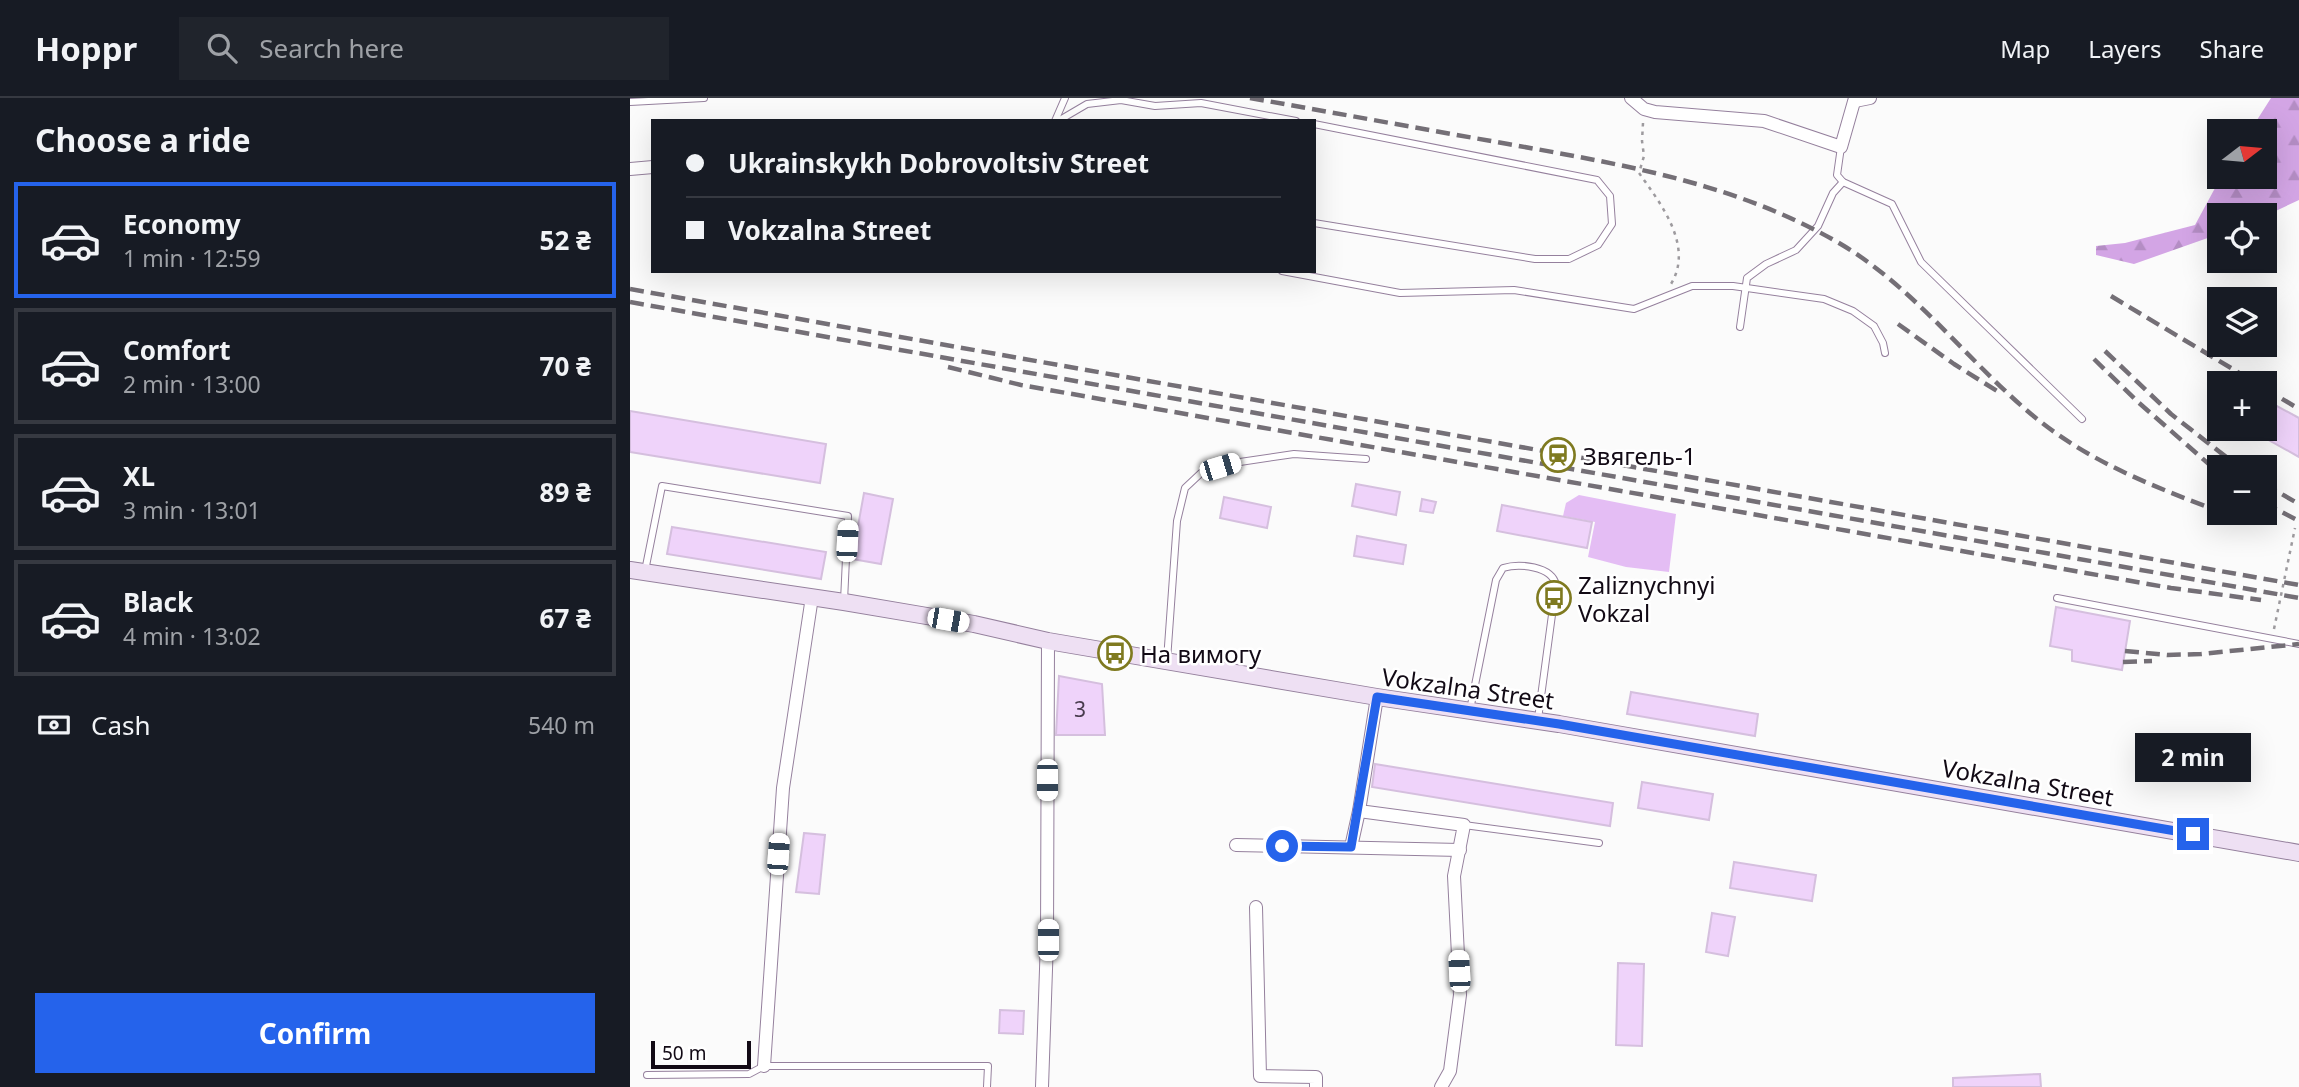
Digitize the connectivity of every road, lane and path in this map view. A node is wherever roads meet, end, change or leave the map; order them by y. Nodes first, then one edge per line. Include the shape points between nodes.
1 (704, 98) edge
2 (1065, 98) edge
3 (1631, 98) edge
4 (1870, 98) edge
5 (1855, 99) edge
6 (630, 102) edge
7 (1644, 109) junction
8 (1057, 119) edge
9 (1060, 119) edge
10 (1285, 119) edge
11 (1316, 124) edge
12 (1841, 147) junction
13 (651, 167) edge
14 (630, 169) edge
15 (1843, 182) junction
16 (1316, 223) edge
17 (1293, 273) edge
18 (1746, 288) junction
19 (1662, 298) junction
20 (1740, 327) dead end
21 (1885, 353) dead end
22 (2082, 419) dead end
23 (1366, 459) dead end
24 (2295, 528) dead end
25 (637, 571) edge
26 (812, 597) junction
27 (2057, 598) dead end
28 (844, 602) junction
29 (2272, 639) junction
30 (1048, 641) junction
31 (2299, 644) edge
32 (1167, 662) junction
33 (1377, 697) junction
34 (1470, 710) junction
35 (1537, 721) junction
36 (1359, 811) junction
37 (1464, 825) junction
38 (1599, 843) dead end
39 (1236, 845) dead end
40 (1351, 847) junction
41 (1460, 850) junction
42 (2299, 852) edge
43 (1256, 907) dead end
44 (764, 1066) junction
45 (647, 1075) dead end
46 (987, 1087) edge
47 (1042, 1087) edge
48 (1316, 1087) edge
49 (1441, 1087) edge

1 - 6 lane
2 - 8 lane
3 - 7 street
4 - 5 street
5 - 12 street
7 - 12 street via 1764,121
7 - 19 path via 1644,156 1639,173 1673,226 1679,249 1677,273
9 - 10 lane via 1087,104 1121,100 1155,106 1201,103
11 - 16 lane via 1597,180 1610,197 1612,224 1598,245 1569,259 1535,260
12 - 15 lane via 1838,175
13 - 14 street
15 - 18 lane via 1818,226 1796,250 1747,278
15 - 22 lane via 1892,204 1921,262
17 - 19 lane via 1401,293 1514,290 1634,309
18 - 19 lane via 1692,286
18 - 20 lane
18 - 21 lane via 1824,299 1853,311 1874,326
23 - 32 lane via 1294,454 1240,461 1200,473 1185,488 1177,521
24 - 29 path
25 - 26 street, Vokzalna Street
25 - 28 lane via 662,486 848,516
26 - 28 street, Vokzalna Street
26 - 44 street via 783,788
27 - 29 lane
28 - 30 street, Vokzalna Street
29 - 31 lane
30 - 32 street, Vokzalna Street
30 - 47 street via 1048,940
32 - 33 street, Vokzalna Street
33 - 34 street, Vokzalna Street
33 - 36 street
34 - 35 street, Vokzalna Street
34 - 35 lane via 1496,580 1503,568 1543,570 1556,585
35 - 42 street, Vokzalna Street
36 - 37 street
36 - 40 street
37 - 38 lane
37 - 41 street
39 - 40 street
40 - 41 street
41 - 49 street via 1454,876 1460,995 1450,1071
43 - 48 street via 1260,1076 1316,1077
44 - 45 lane via 749,1074
44 - 46 lane via 988,1066

